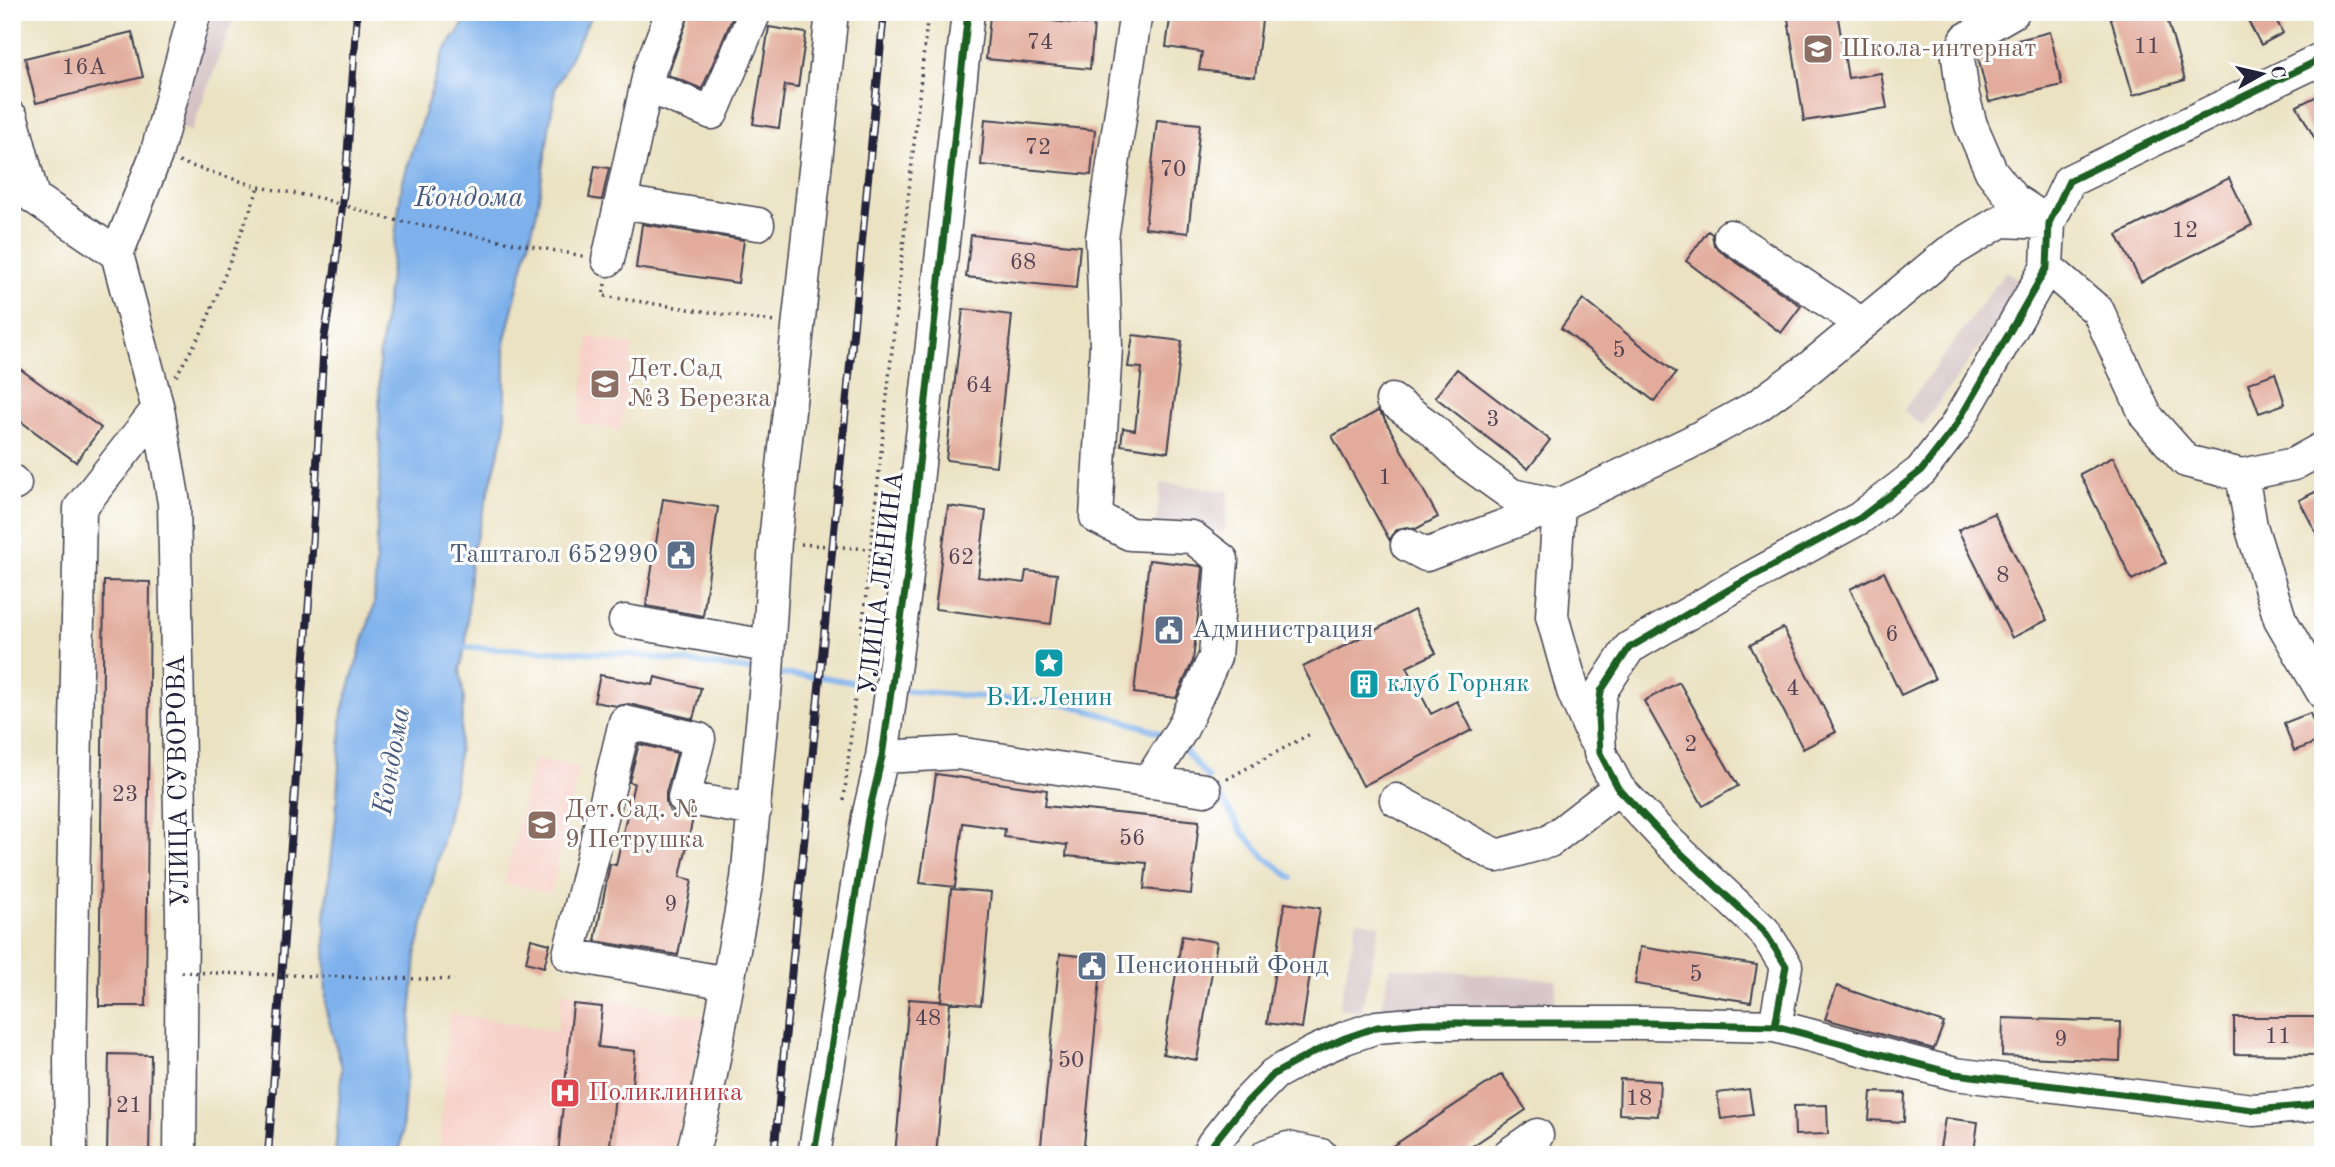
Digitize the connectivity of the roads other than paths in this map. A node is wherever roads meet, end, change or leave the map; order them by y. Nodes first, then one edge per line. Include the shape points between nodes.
1 (195, 12) edge
2 (672, 12) edge
3 (755, 12) edge
4 (832, 12) edge
5 (968, 12) edge
6 (1136, 12) edge
7 (2013, 12) edge
8 (2323, 58) edge
9 (647, 86) junction
10 (12, 118) edge
11 (621, 202) junction
12 (23, 203) edge
13 (2049, 223) junction
14 (758, 224) dead end
15 (1730, 236) dead end
16 (117, 254) junction
17 (603, 260) road end
18 (2047, 267) junction
19 (1862, 324) junction
20 (1392, 400) dead end
21 (158, 409) junction
22 (2323, 448) edge
23 (2242, 475) junction
24 (1559, 505) junction
25 (1407, 545) dead end
26 (625, 621) dead end
27 (767, 646) junction
28 (2323, 693) edge
29 (1600, 753) junction
30 (882, 757) junction
31 (1149, 782) junction
32 (1618, 788) junction
33 (1205, 790) road end
34 (1396, 800) dead end
35 (755, 810) junction
36 (728, 983) junction
37 (1775, 1026) junction
38 (2323, 1101) edge
39 (1537, 1135) dead end
40 (71, 1155) edge
41 (180, 1155) edge
42 (692, 1155) edge
43 (814, 1155) edge
44 (1207, 1155) edge
45 (1267, 1155) edge
46 (1321, 1155) edge
47 (1508, 1155) edge

1 - 16 street via 156,155
2 - 9 street
3 - 9 street via 712,113
4 - 27 street
5 - 30 street, УЛИЦА ЛЕНИНА
6 - 31 street via 1102,239 1106,347 1096,517 1130,534 1192,537 1222,560 1215,657 1182,729
7 - 13 street via 1966,39 1958,57 1963,96 1991,171 2013,199
8 - 13 street via 2069,181
9 - 11 street
10 - 12 street
11 - 14 street
11 - 17 street
12 - 16 street
13 - 18 street
13 - 19 street via 2001,221 1948,253
15 - 19 street
16 - 21 street, УЛИЦА СУВОРОВА
18 - 23 street via 2098,311 2146,416 2186,461
18 - 29 street via 1955,427 1921,471 1860,518 1629,648 1601,691
19 - 24 street via 1757,406
20 - 24 street via 1512,495
21 - 40 street via 80,508
21 - 41 street, УЛИЦА СУВОРОВА via 174,503
22 - 23 street via 2294,464
23 - 28 street via 2251,527 2280,619
24 - 25 street via 1426,555
24 - 29 street via 1552,616 1573,691
26 - 27 street
27 - 35 street
29 - 32 street
30 - 31 street via 957,753
30 - 43 street, УЛИЦА ЛЕНИНА via 868,817
31 - 33 street
32 - 34 street via 1550,841 1497,856
32 - 37 street via 1765,931 1786,966
35 - 36 street
35 - 36 street via 684,798 699,739 625,722 569,955
36 - 42 street
37 - 38 street via 1955,1074 2253,1110 2305,1107
37 - 44 street via 1423,1023 1377,1027 1274,1074
39 - 47 street
45 - 46 street via 1288,1148

